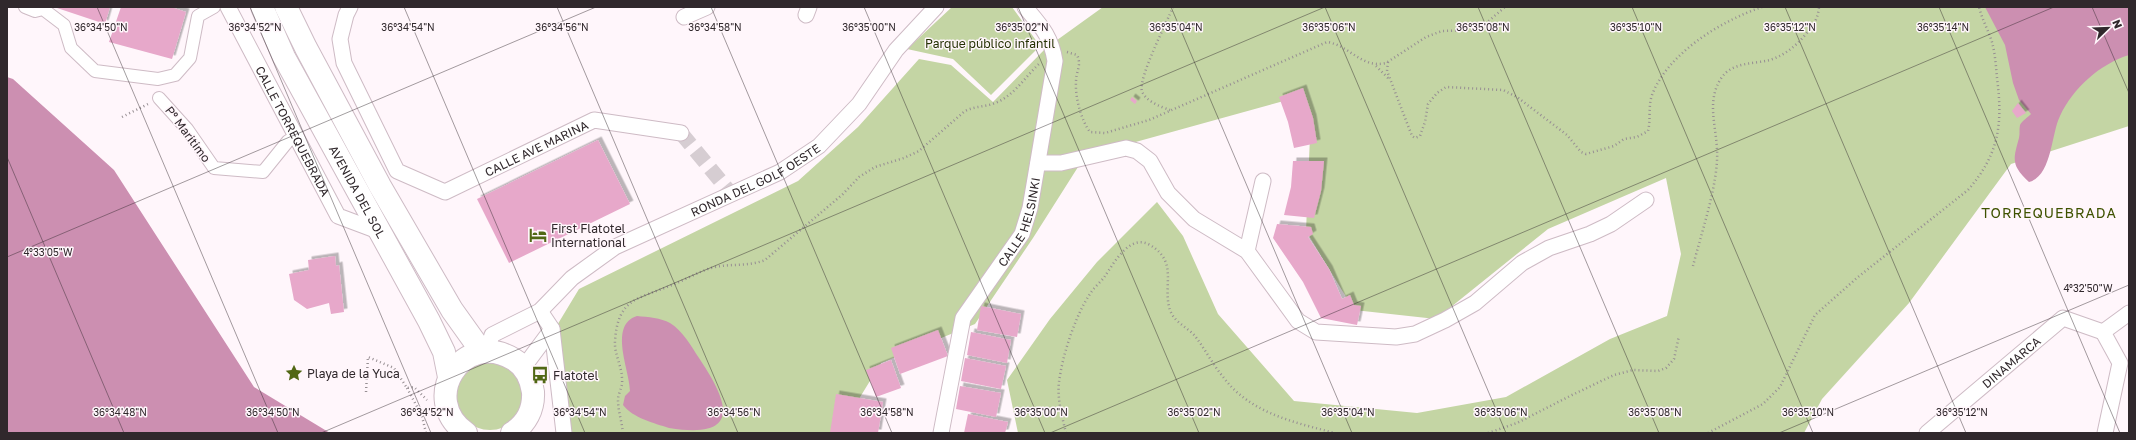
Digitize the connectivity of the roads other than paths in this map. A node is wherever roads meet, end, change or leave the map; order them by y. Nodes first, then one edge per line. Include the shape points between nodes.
1 (25, 7) edge
2 (214, 7) edge
3 (228, 7) edge
4 (262, 7) edge
5 (286, 7) edge
6 (350, 7) edge
7 (706, 7) edge
8 (936, 7) edge
9 (1025, 7) edge
10 (684, 17) dead end
11 (159, 98) road end
12 (681, 133) tunnel mouth
13 (297, 136) junction
14 (1038, 163) junction
15 (397, 171) junction
16 (1263, 181) dead end
17 (380, 186) junction
18 (1646, 200) dead end
19 (378, 231) junction
20 (1247, 251) junction
21 (540, 311) junction
22 (2129, 313) edge
23 (552, 329) junction
24 (2103, 332) junction
25 (485, 352) junction
26 (523, 368) junction
27 (449, 377) junction
28 (524, 428) edge
29 (466, 433) edge
30 (564, 433) edge
31 (941, 433) edge
32 (1927, 433) edge
33 (2105, 433) edge

1 - 2 street via 35,11 43,9 64,25 71,48 95,71 158,79 175,75 190,58 198,16
3 - 13 street, CALLE TORREQUEBRADA
4 - 19 main road, AVENIDA DEL SOL via 284,57
5 - 17 main road, AVENIDA DEL SOL
6 - 15 street via 340,39 344,62
7 - 10 street
8 - 21 street, RONDA DEL GOLF OESTE via 896,50 859,104 818,146 780,172 614,247 572,278
9 - 14 street, CALLE HELSINKI via 1045,31 1052,46 1054,61
11 - 13 street, Pº Maritimo via 187,129 214,168 263,172 288,141
12 - 15 street, CALLE AVE MARINA via 594,120 446,192
13 - 19 street, CALLE TORREQUEBRADA via 338,216
14 - 20 street via 1061,163 1126,148 1137,151 1150,161 1168,193 1194,219
14 - 31 street, CALLE HELSINKI via 1030,208 1022,234 964,318
15 - 17 street
16 - 20 street
17 - 25 main road, AVENIDA DEL SOL via 452,310
18 - 20 street via 1611,224 1549,248 1522,263 1475,303 1445,320 1415,334 1396,337 1316,332 1298,321
19 - 27 main road, AVENIDA DEL SOL via 430,321 444,352
21 - 23 street
21 - 25 street, RONDA DEL GOLF OESTE via 492,335
22 - 24 street
23 - 26 street
23 - 30 street
24 - 32 street, DINAMARCA via 2063,318
24 - 33 street via 2120,363
25 - 26 main road via 507,355
25 - 27 main road via 468,356 457,365
26 - 28 main road via 529,377 533,398
27 - 29 main road via 445,390 446,404 450,417

